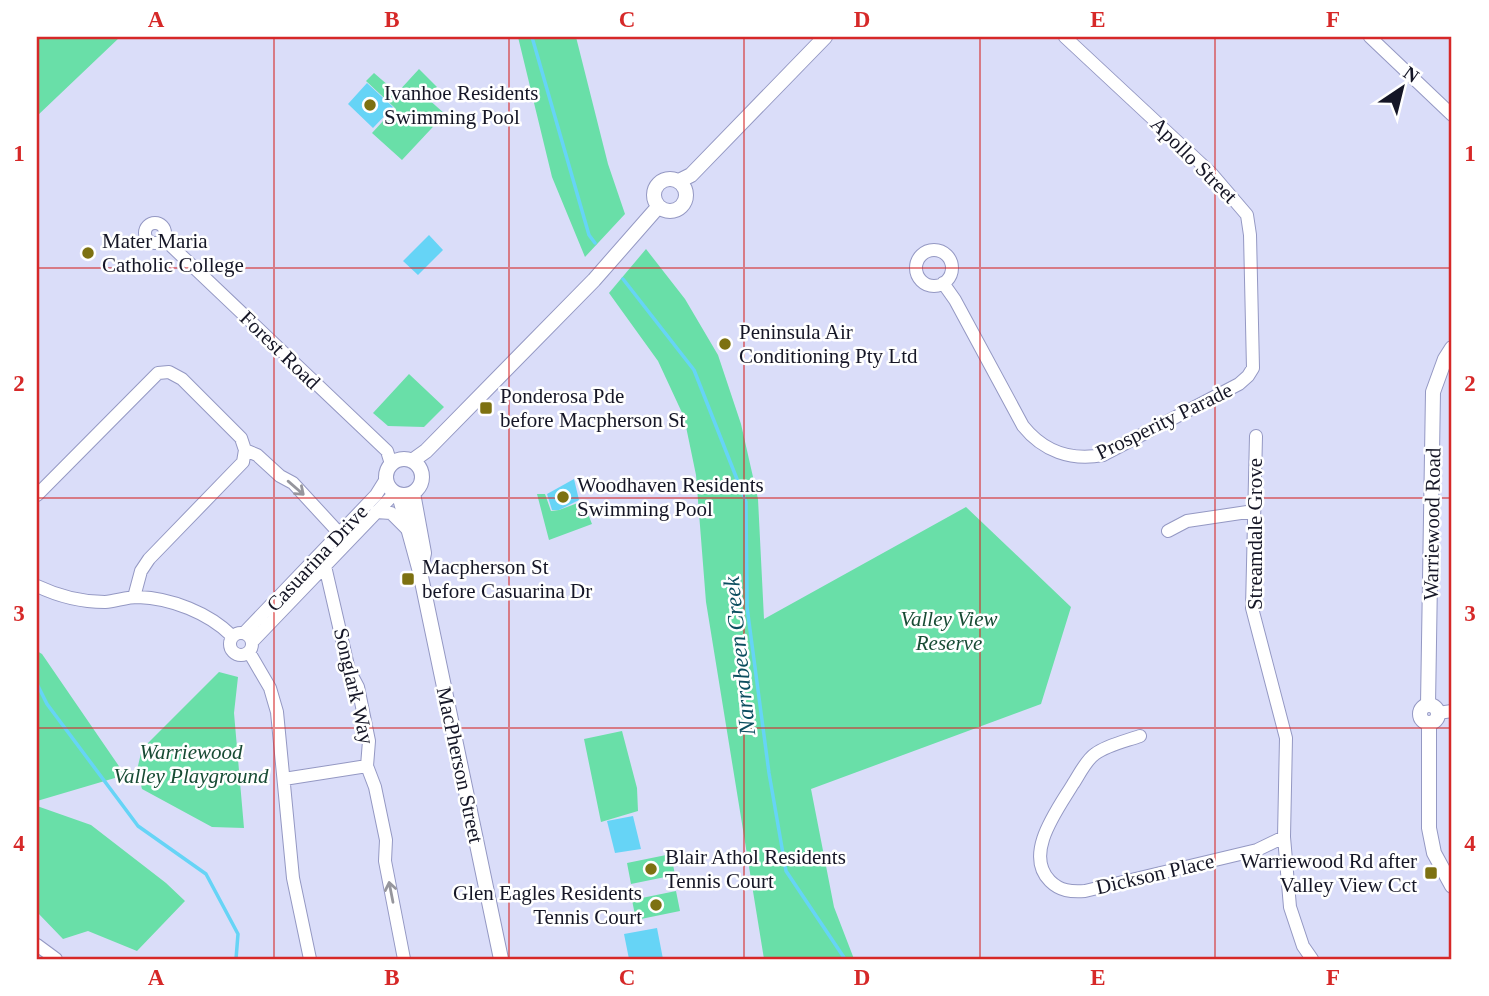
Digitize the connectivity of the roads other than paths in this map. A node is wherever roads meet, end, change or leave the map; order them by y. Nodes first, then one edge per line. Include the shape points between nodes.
1 (825, 37) edge
2 (1065, 37) edge
3 (1370, 37) edge
4 (1452, 114) edge
5 (679, 181) junction
6 (659, 207) junction
7 (164, 239) dead end
8 (943, 283) dead end
9 (1452, 348) edge
10 (1252, 359) joint
11 (1256, 436) dead end
12 (246, 450) junction
13 (412, 461) junction
14 (391, 464) junction
15 (386, 479) junction
16 (402, 494) junction
17 (37, 495) edge
18 (1254, 511) junction
19 (376, 512) junction
20 (408, 529) junction
21 (1168, 531) dead end
22 (340, 534) junction
23 (325, 566) junction
24 (420, 572) junction
25 (37, 586) edge
26 (134, 597) junction
27 (244, 641) junction
28 (1437, 713) edge
29 (1140, 736) dead end
30 (367, 766) junction
31 (284, 779) junction
32 (1284, 837) junction
33 (1452, 886) edge
34 (37, 945) edge
35 (56, 959) edge
36 (310, 959) edge
37 (404, 959) edge
38 (500, 959) edge
39 (1312, 959) edge

1 - 5 street via 699,168
2 - 10 street, Apollo Street via 1211,173 1247,215
3 - 4 street
5 - 6 street via 664,179 655,186 653,197
5 - 6 street via 686,195 682,205 668,211
6 - 13 street via 594,280
7 - 14 street, Forest Road via 387,451
8 - 10 street, Prosperity Parade via 1023,426 1046,448 1074,457 1103,455 1240,384 1253,368
9 - 28 street, Warriewood Road via 1433,392
11 - 18 street, Streamdale Grove
12 - 17 street via 241,439 182,379 163,372 153,376
12 -> 22 street via 293,483
12 - 26 street via 239,467 141,571
13 - 14 street
13 - 16 street via 422,480 417,490
14 - 15 street
15 - 16 street via 390,489
15 - 22 street, Casuarina Drive
16 - 19 street, Casuarina Drive
16 - 20 street, MacPherson Street
16 - 24 street, MacPherson Street via 424,553
18 - 21 street via 1187,521
18 - 32 street, Streamdale Grove via 1252,608 1286,738
19 - 20 street via 391,513
19 - 23 street, Casuarina Drive
20 - 24 street, MacPherson Street
22 - 27 street, Casuarina Drive
23 - 27 street, Casuarina Drive
23 - 30 street, Songlark Way via 349,670 358,687 369,741
24 - 38 street, MacPherson Street
25 - 26 street via 80,600
26 - 27 street via 169,601 201,614
27 - 31 street via 270,688 277,712
28 - 33 street, Warriewood Road via 1429,828 1434,853
29 - 32 street, Dickson Place via 1094,754 1063,800 1040,854 1042,869 1052,883 1067,891 1085,891 1257,850
30 - 31 street, Songlark Way
37 -> 30 street via 385,861 386,840
31 - 36 street via 293,878
32 - 39 street, Streamdale Grove via 1290,907
34 - 35 street

